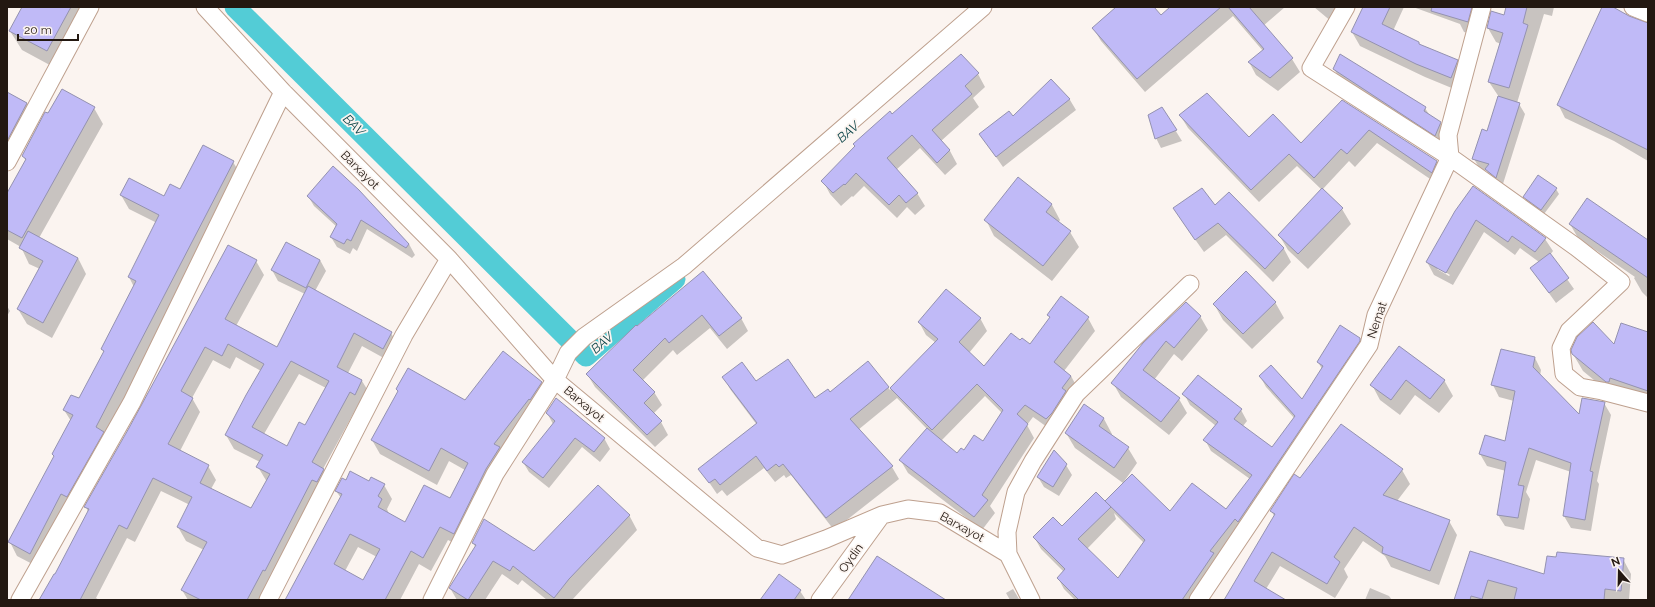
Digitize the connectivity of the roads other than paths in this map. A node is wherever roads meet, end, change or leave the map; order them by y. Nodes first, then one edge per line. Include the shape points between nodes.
1 (90, 7) edge
2 (205, 7) edge
3 (983, 7) edge
4 (1346, 7) edge
5 (1482, 7) edge
6 (1633, 7) edge
7 (1648, 13) edge
8 (283, 92) junction
9 (1450, 157) junction
10 (7, 162) edge
11 (449, 259) junction
12 (1190, 284) dead end
13 (555, 380) junction
14 (1648, 403) edge
15 (882, 515) junction
16 (1008, 554) junction
17 (20, 600) edge
18 (268, 600) edge
19 (432, 600) edge
20 (820, 600) edge
21 (1031, 600) edge
22 (1198, 600) edge

1 - 10 street
2 - 8 street, Barxayot
3 - 13 street via 684,266 584,337 568,353
4 - 9 street via 1311,68
5 - 9 street via 1448,135
6 - 7 street
8 - 11 street, Barxayot
8 - 17 street via 132,402
9 - 14 street via 1621,282 1569,331 1561,348 1564,374 1580,387
9 - 22 street, Nemat via 1376,315 1368,345
11 - 13 street, Barxayot
11 - 18 street via 404,335
12 - 16 street via 1076,394 1065,410 1016,492 1007,532
13 - 15 street, Barxayot via 757,548 782,554 826,539
13 - 19 street via 495,474
15 - 16 street, Barxayot via 908,509 940,513
15 - 20 street, Oydin
16 - 21 street

